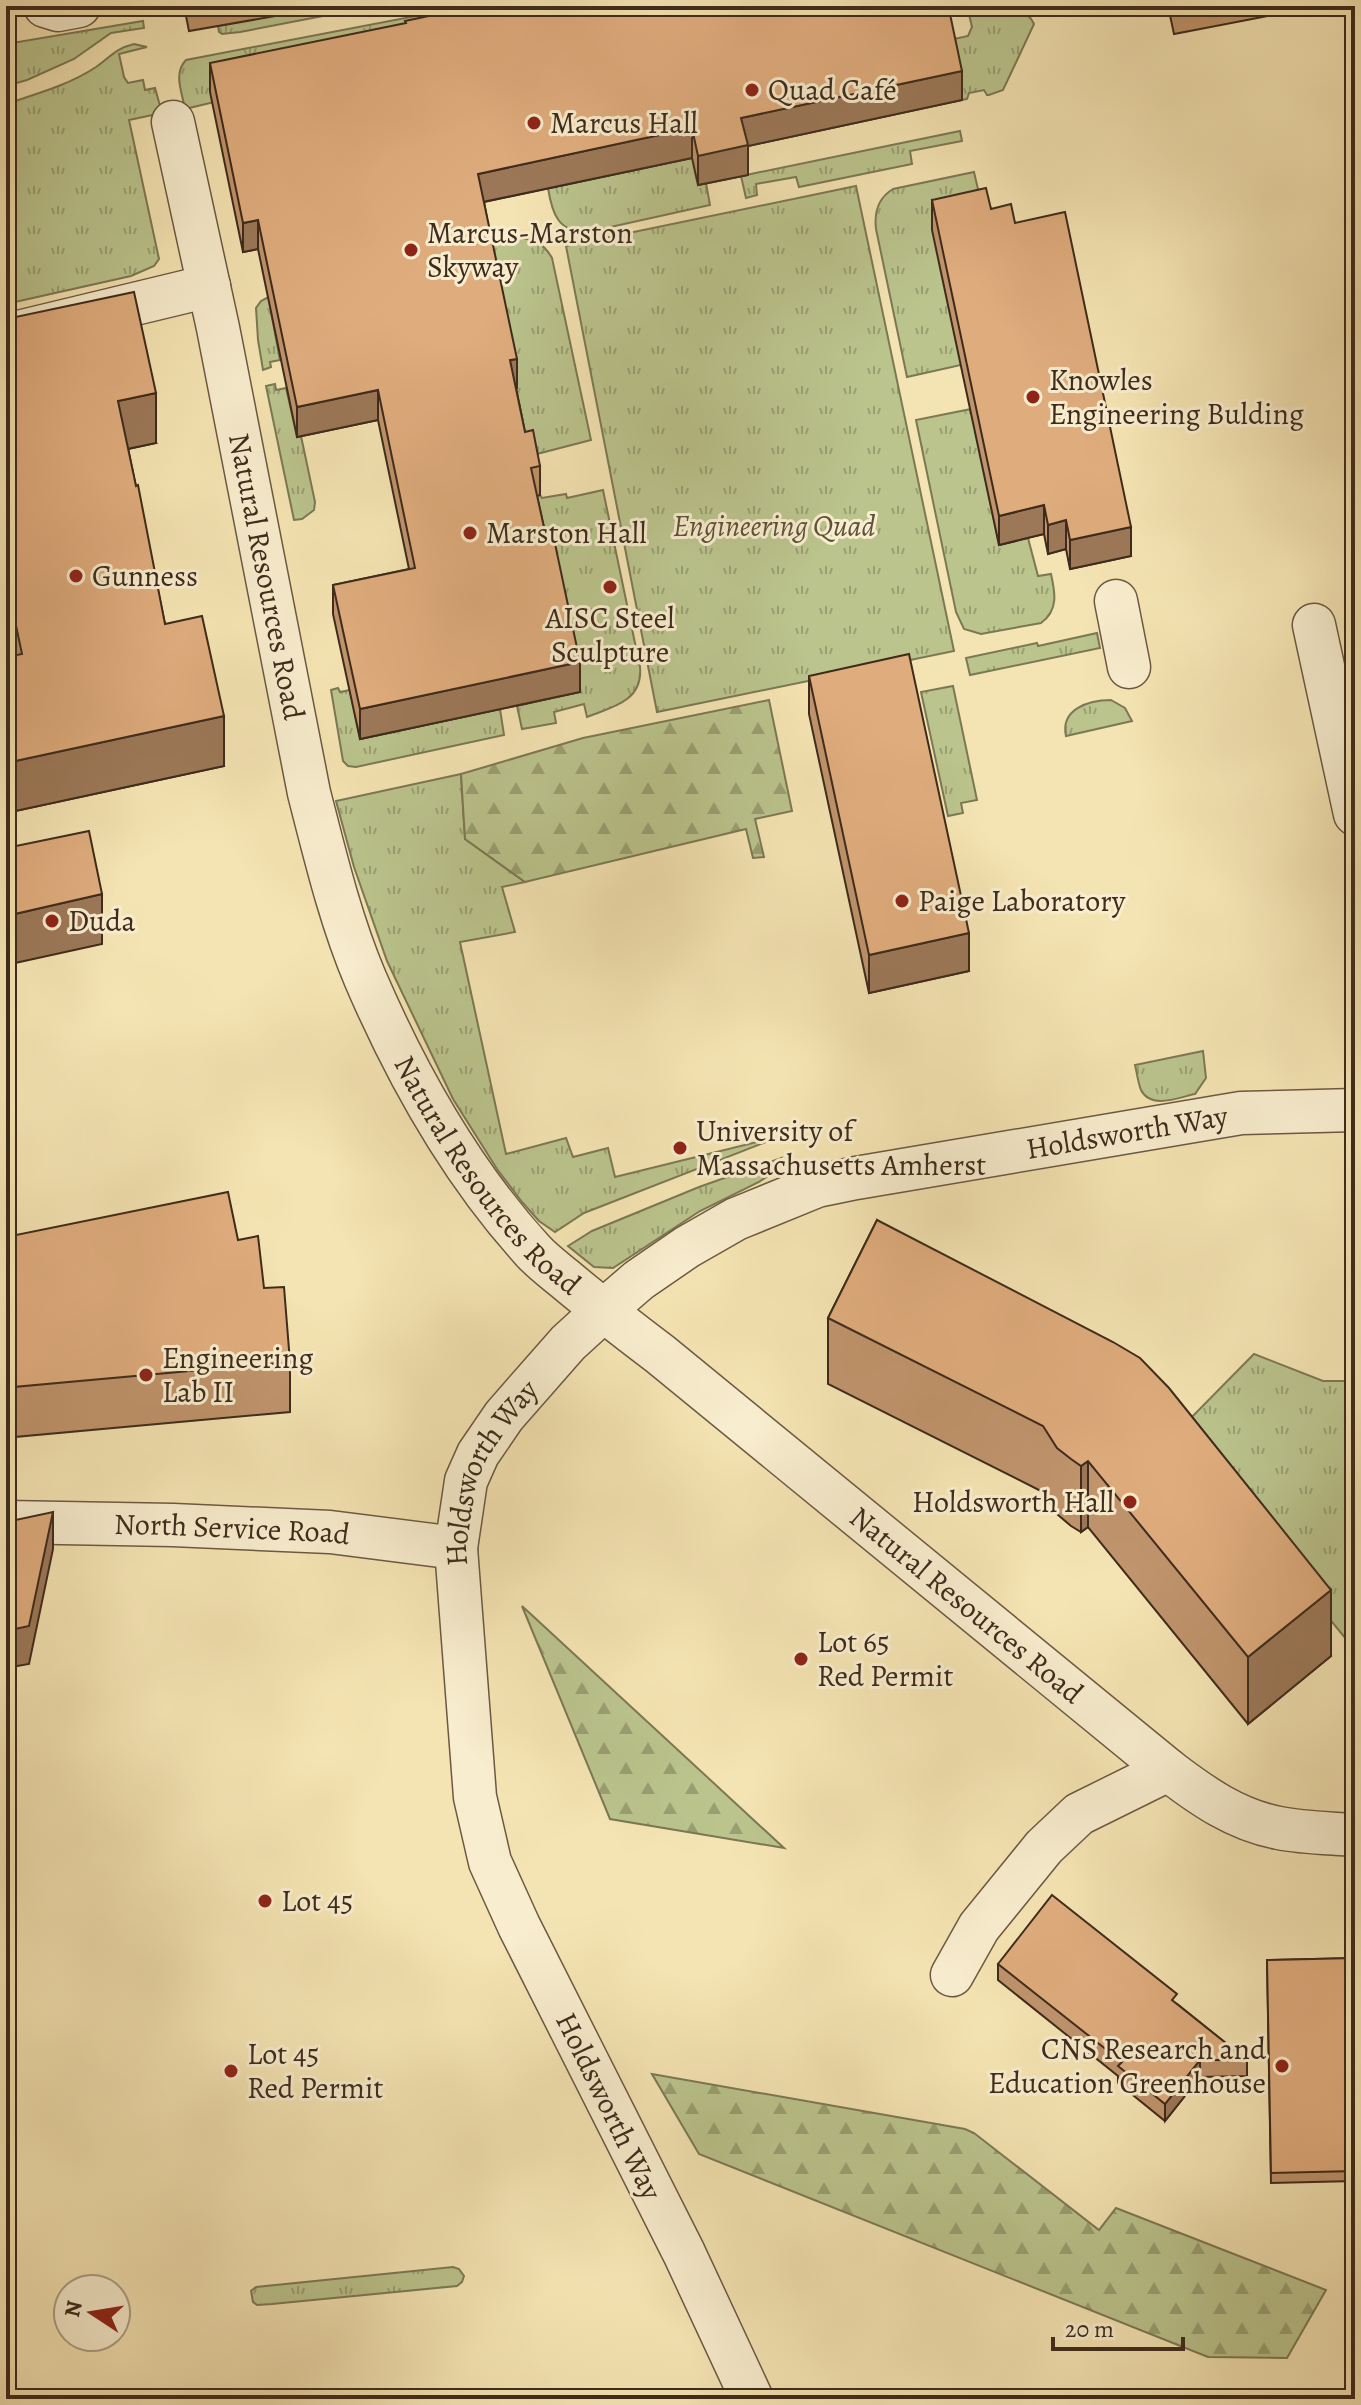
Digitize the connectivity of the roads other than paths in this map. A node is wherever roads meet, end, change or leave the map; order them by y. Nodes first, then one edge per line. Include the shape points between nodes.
1 (45, 6) edge
2 (79, 6) edge
3 (173, 122) dead end
4 (209, 286) junction
5 (6, 335) edge
6 (1116, 601) dead end
7 (1314, 625) dead end
8 (1129, 667) dead end
9 (1355, 814) edge
10 (1355, 1110) edge
11 (603, 1311) junction
12 (6, 1522) edge
13 (456, 1548) junction
14 (1168, 1770) junction
15 (1355, 1835) edge
16 (952, 1975) dead end
17 (752, 2399) edge

1 - 2 street
3 - 4 street, Natural Resources Road
4 - 5 street
4 - 11 street, Natural Resources Road via 309,793 365,978 408,1070 480,1187 534,1253
6 - 8 street
7 - 9 street
10 - 11 street, Holdsworth Way via 1241,1113 817,1186 736,1219 687,1247
11 - 13 street, Holdsworth Way via 504,1416 478,1454 466,1481
11 - 14 street, Natural Resources Road
12 - 13 street, North Service Road via 330,1532
13 - 17 street, Holdsworth Way via 475,1797 490,1862
14 - 15 street, Natural Resources Road via 1244,1818 1282,1829
14 - 16 street via 1067,1825 979,1927

